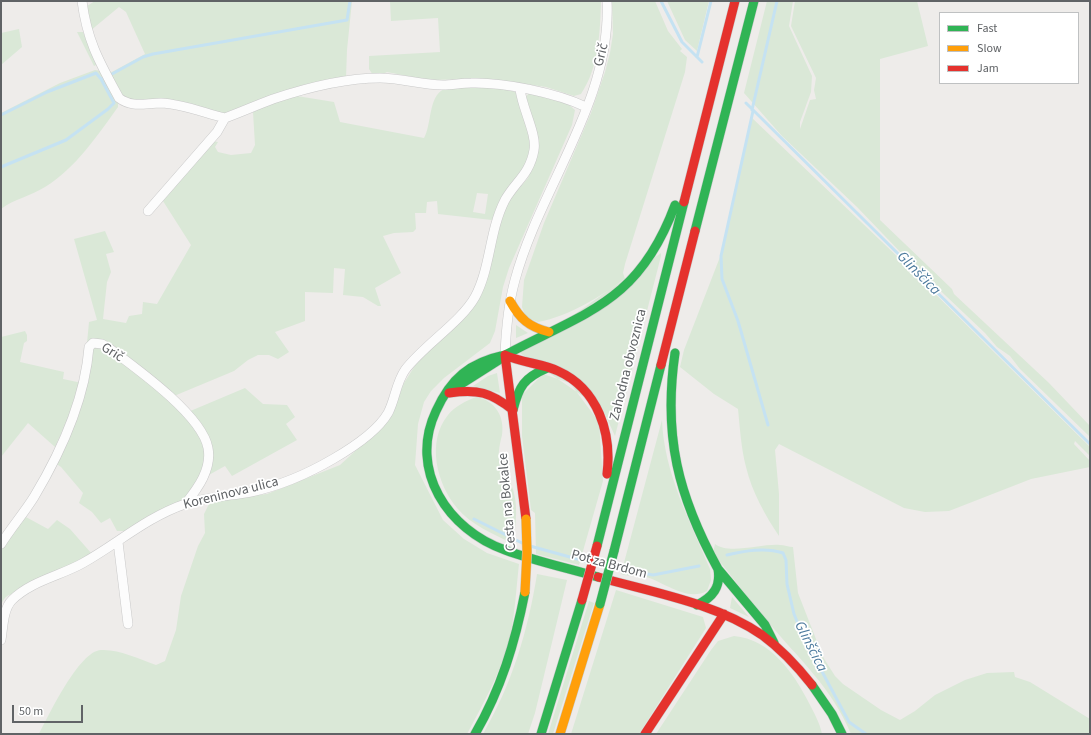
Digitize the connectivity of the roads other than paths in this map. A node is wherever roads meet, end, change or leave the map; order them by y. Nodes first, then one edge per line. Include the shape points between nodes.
1 (82, 1) edge
2 (607, 1) edge
3 (735, 1) edge
4 (754, 1) edge
5 (520, 89) junction
6 (586, 107) junction
7 (225, 118) junction
8 (696, 156) junction
9 (148, 211) dead end
10 (684, 276) junction
11 (510, 301) junction
12 (549, 332) junction
13 (505, 355) junction
14 (547, 368) junction
15 (445, 396) junction
16 (512, 410) junction
17 (609, 499) junction
18 (186, 503) junction
19 (118, 542) junction
20 (1, 544) edge
21 (718, 569) junction
22 (697, 605) junction
23 (724, 614) junction
24 (128, 624) dead end
25 (1, 640) edge
26 (774, 642) junction
27 (475, 734) edge
28 (541, 734) edge
29 (560, 734) edge
30 (645, 734) edge
31 (842, 734) edge

1 - 7 street via 91,44 119,98 133,105 175,104
2 - 6 street, Grič via 607,30 603,55
3 - 8 main road, Zahodna obvoznica
4 - 10 main road
5 - 6 street via 569,100
5 - 7 street via 492,84 426,84 392,79 360,79 284,96
5 - 18 street, Koreninova ulica via 534,140 532,159 524,177 506,199 498,218 488,261 475,297 405,371 387,414 377,426 331,460 272,487
6 - 11 street, Grič via 531,235
7 - 9 street via 217,132
8 - 12 main road, Pot za Brdom via 682,180 666,226 634,278 601,305
8 - 17 main road, Zahodna obvoznica
10 - 21 main road via 686,302 671,376 670,409 675,464 690,516
10 - 29 main road, bridge via 600,604
11 - 12 main road via 523,322 534,329
11 - 13 street, Grič
12 - 13 main road, Pot za Brdom
13 - 14 main road
13 - 15 main road, Pot za Brdom
13 - 16 main road, Cesta na Bokalce
14 - 16 main road via 524,381
14 - 17 main road via 563,374 580,387 591,398 601,416 609,448 606,481
15 - 16 main road via 469,391 486,392
15 - 22 main road, Pot za Brdom via 429,426 426,464 438,498 461,524 490,543 519,555
16 - 27 main road, Cesta na Bokalce, bridge via 526,520 525,592 510,659 497,693
17 - 28 main road, Zahodna obvoznica, bridge via 582,600
18 - 19 street, Koreninova ulica via 147,522
18 - 20 street, Grič via 205,476 208,449 205,438 178,404 147,377 109,348 93,343 89,347 82,392 51,466 33,498
19 - 24 street
19 - 25 street, Koreninova ulica via 80,564 27,589 12,600 4,618
21 - 22 main road via 720,578 716,591 708,600
21 - 26 main road via 765,625
22 - 23 main road, Pot za Brdom
23 - 26 main road, Pot za Brdom
23 - 30 main road
26 - 31 main road, Pot za Brdom via 820,696

